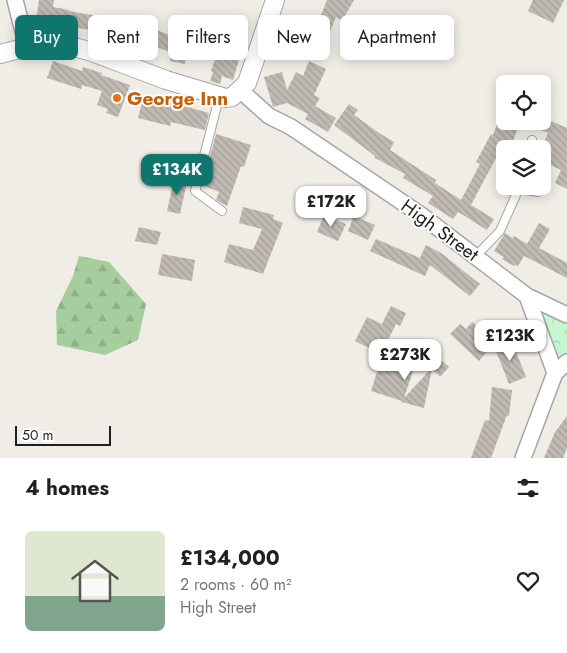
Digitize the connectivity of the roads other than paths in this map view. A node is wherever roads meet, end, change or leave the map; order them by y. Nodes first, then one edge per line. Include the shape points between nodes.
1 (15, 0) edge
2 (275, 0) edge
3 (19, 15) edge
4 (78, 48) edge
5 (15, 50) edge
6 (0, 54) edge
7 (241, 91) junction
8 (219, 98) junction
9 (517, 195) edge
10 (222, 211) dead end
11 (475, 256) junction
12 (527, 296) junction
13 (567, 315) edge
14 (567, 362) edge
15 (555, 373) junction
16 (523, 458) edge

1 - 3 street
2 - 7 street via 247,83
4 - 8 street
5 - 6 street
7 - 8 street via 232,97
7 - 11 street, High Street via 269,116 291,127 421,215
8 - 10 lane via 195,191
9 - 11 lane via 500,231
11 - 12 street, High Street
12 - 13 street, High Street
12 - 15 street
14 - 15 street
15 - 16 street

